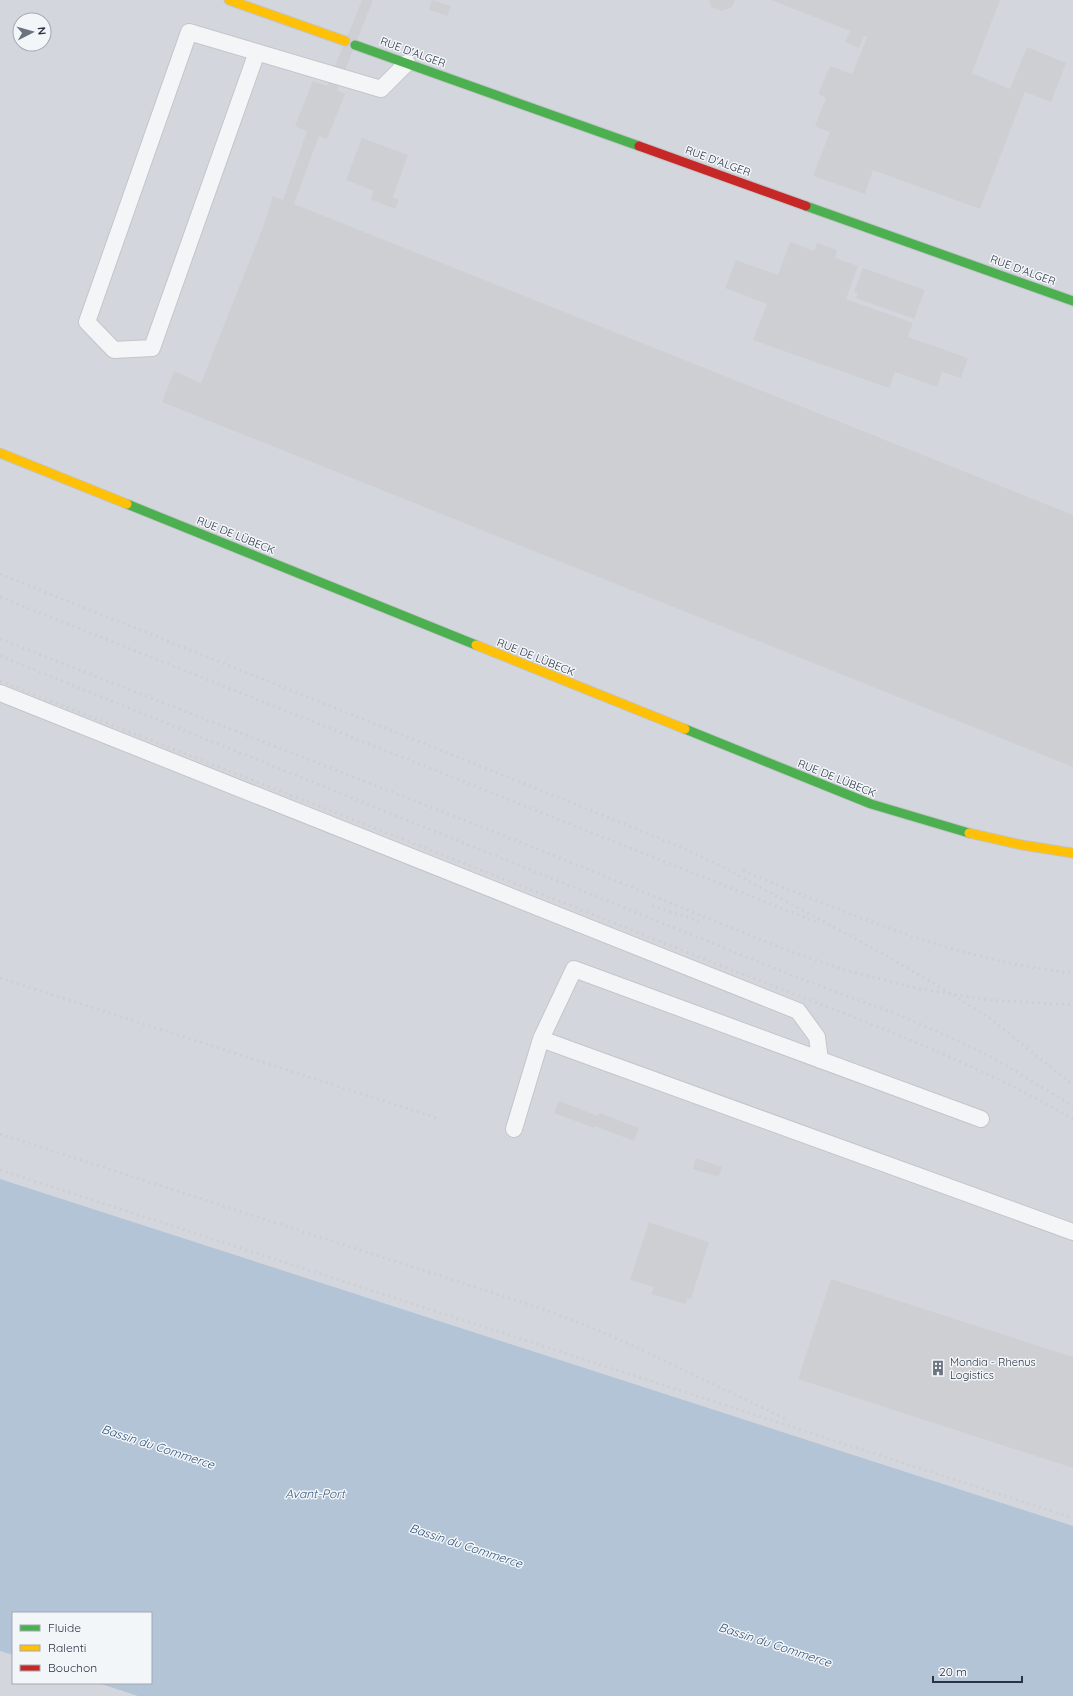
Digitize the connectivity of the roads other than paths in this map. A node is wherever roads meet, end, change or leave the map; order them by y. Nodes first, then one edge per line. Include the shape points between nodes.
1 (229, 0) edge
2 (345, 41) dead end
3 (355, 45) dead end
4 (257, 52) junction
5 (407, 63) junction
6 (1073, 301) edge
7 (0, 453) edge
8 (0, 693) edge
9 (1073, 853) edge
10 (541, 1039) junction
11 (820, 1060) junction
12 (981, 1119) dead end
13 (514, 1129) dead end
14 (1073, 1232) edge

1 - 2 main road
3 - 5 main road, RUE D'ALGER
4 - 4 lane via 189,32 87,322 114,350 152,348
4 - 5 lane via 381,88
5 - 6 main road, RUE D'ALGER
7 - 9 main road, RUE DE LÜBECK via 871,804 939,826
8 - 11 lane via 798,1010 817,1037
10 - 11 lane via 574,969
10 - 13 lane
10 - 14 lane
11 - 12 lane

